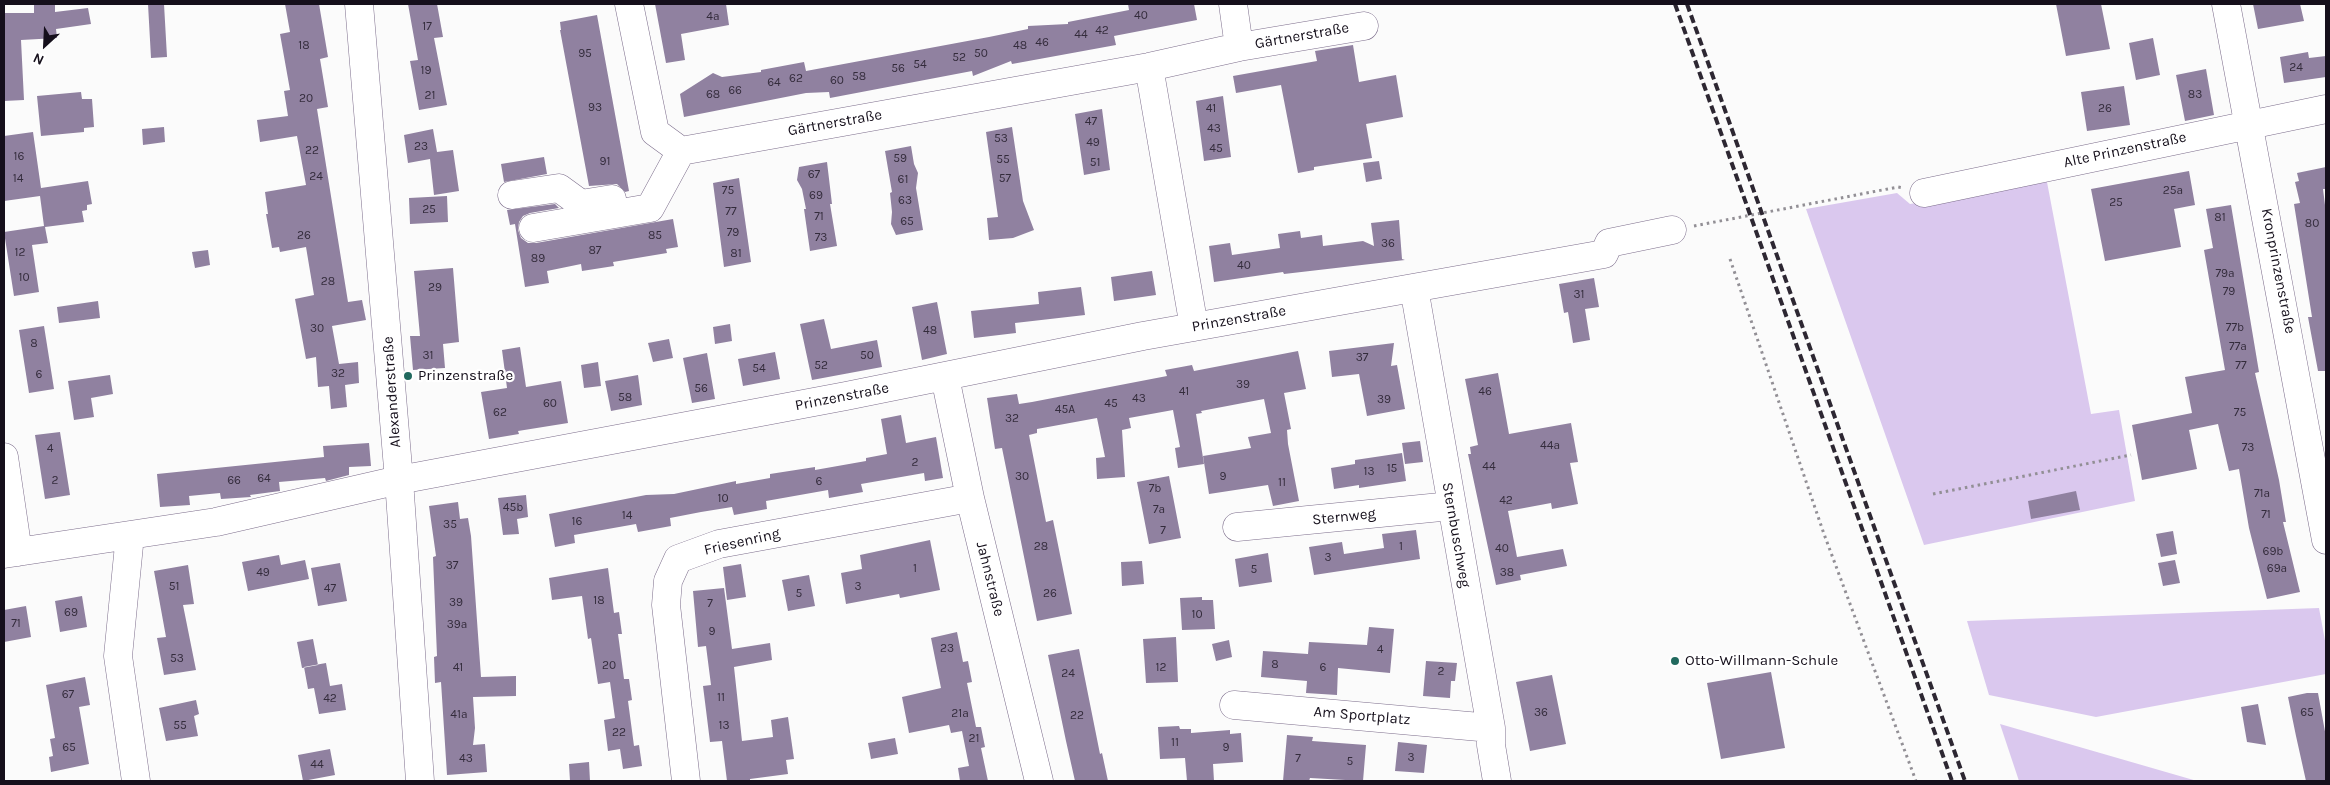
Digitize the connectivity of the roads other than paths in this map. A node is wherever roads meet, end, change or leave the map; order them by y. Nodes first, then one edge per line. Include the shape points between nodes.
1 (359, 4) edge
2 (629, 4) edge
3 (1233, 4) edge
4 (2226, 4) edge
5 (1364, 26) dead end
6 (1239, 47) junction
7 (1149, 67) junction
8 (2326, 109) edge
9 (2250, 124) junction
10 (680, 151) junction
11 (658, 192) junction
12 (1924, 193) road end
13 (512, 195) dead end
14 (533, 228) dead end
15 (1672, 230) road end
16 (1414, 288) junction
17 (1194, 327) junction
18 (945, 377) junction
19 (2319, 455) edge
20 (4, 457) edge
21 (399, 480) junction
22 (970, 498) junction
23 (1451, 506) junction
24 (1237, 527) dead end
25 (130, 535) junction
26 (2326, 540) edge
27 (11, 553) edge
28 (1234, 705) dead end
29 (1490, 728) junction
30 (136, 781) edge
31 (420, 781) edge
32 (686, 781) edge
33 (1039, 781) edge
34 (1497, 781) edge

1 - 21 street, Alexanderstraße
2 - 10 street via 655,132
3 - 6 street, Gärtnerstraße
4 - 9 street, Kronprinzenstraße
5 - 6 street, Gärtnerstraße
6 - 7 street, Gärtnerstraße
7 - 10 street, Gärtnerstraße
7 - 17 street
8 - 9 street, Alte Prinzenstraße
9 - 12 street, Alte Prinzenstraße
9 - 19 street, Kronprinzenstraße
10 - 11 street
11 - 13 street via 581,204 559,188
11 - 14 street via 650,208
15 - 16 street, Prinzenstraße via 1609,243 1604,254
16 - 17 street, Prinzenstraße
16 - 23 street, Sternbuschweg
17 - 18 street, Prinzenstraße
18 - 21 street, Prinzenstraße
18 - 22 street, Jahnstraße
19 - 26 street, Kronprinzenstraße
20 - 27 street
21 - 25 street, Prinzenstraße via 216,522
21 - 31 street, Alexanderstraße
22 - 32 street, Friesenring via 719,544 678,559 668,581 666,605
22 - 33 street, Jahnstraße
23 - 24 street, Sternweg
23 - 29 street, Sternbuschweg
25 - 27 street, Prinzenstraße
25 - 30 street via 118,656
28 - 29 street, Am Sportplatz
29 - 34 street, Sternbuschweg

